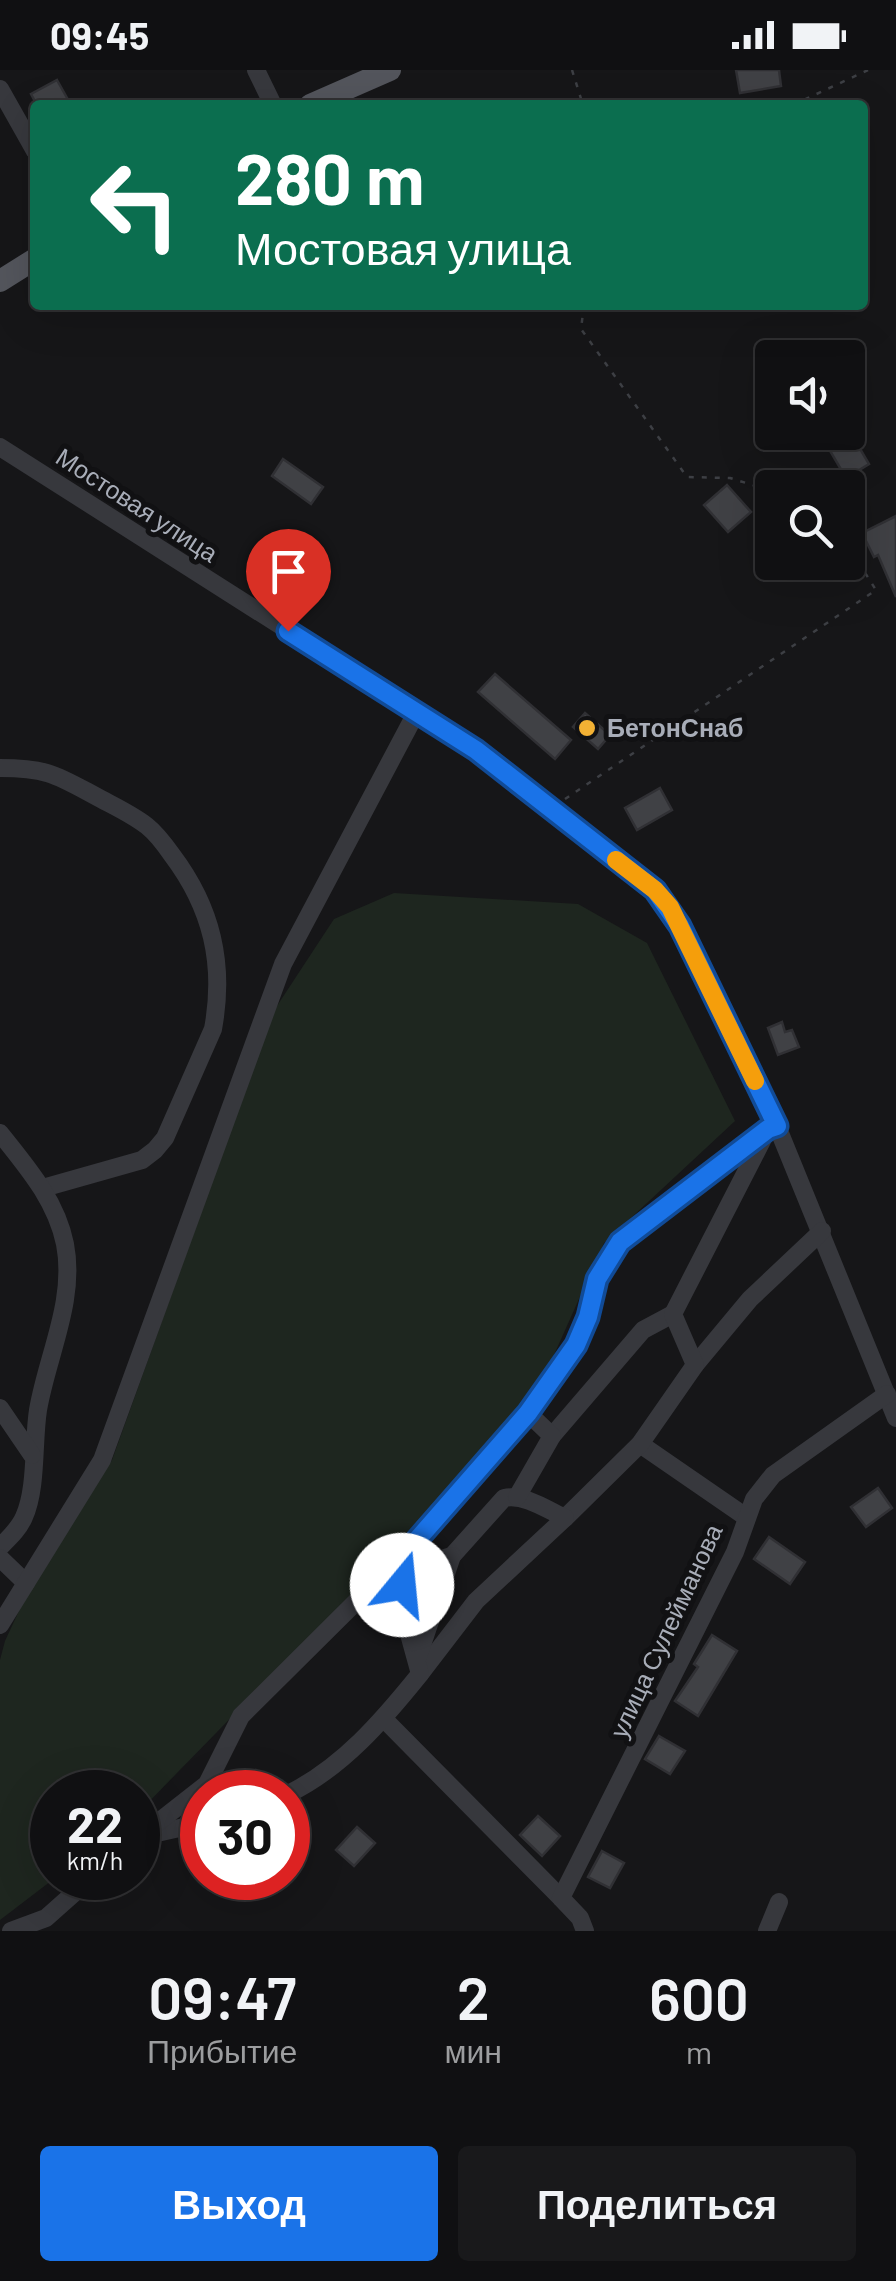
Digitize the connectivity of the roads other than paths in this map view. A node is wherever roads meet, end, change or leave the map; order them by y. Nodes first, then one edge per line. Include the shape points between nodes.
1 (256, 70) edge
2 (390, 70) edge
3 (0, 88) edge
4 (271, 100) edge
5 (321, 100) edge
6 (30, 142) edge
7 (30, 263) edge
8 (0, 281) edge
9 (0, 447) edge
10 (416, 714) junction
11 (0, 768) edge
12 (772, 1128) junction
13 (0, 1132) edge
14 (43, 1188) junction
15 (822, 1231) junction
16 (673, 1314) junction
17 (695, 1365) junction
18 (887, 1394) junction
19 (0, 1408) edge
20 (528, 1413) junction
21 (896, 1418) edge
22 (552, 1436) junction
23 (640, 1444) junction
24 (32, 1456) junction
25 (517, 1497) junction
26 (746, 1517) junction
27 (565, 1518) junction
28 (0, 1547) edge
29 (452, 1556) junction
30 (402, 1557) junction
31 (0, 1558) edge
32 (26, 1583) junction
33 (0, 1625) edge
34 (419, 1665) junction
35 (384, 1719) junction
36 (310, 1781) edge
37 (160, 1821) edge
38 (561, 1898) junction
39 (66, 1900) edge
40 (779, 1902) dead end
41 (11, 1931) edge
42 (586, 1931) edge
43 (768, 1931) edge

1 - 4 street
2 - 5 main road
3 - 6 street
7 - 8 main road
9 - 10 street, Мостовая улица
10 - 12 street, Мостовая улица via 476,750 670,907
10 - 32 street via 284,964 102,1460
11 - 14 street via 43,770 146,825 198,895 214,946 213,1029 166,1138 142,1160
12 - 15 street, Мостовая улица
12 - 16 street
12 - 20 street via 613,1250 597,1279 582,1335
13 - 14 street
14 - 24 street via 60,1224 67,1262
15 - 17 street via 750,1299
15 - 18 street, Мостовая улица
16 - 17 street
16 - 22 street via 643,1330
17 - 23 street
18 - 21 street, Мостовая улица
18 - 26 street, улица Сулейманова via 773,1475
19 - 24 street
20 - 22 street
20 - 30 street
22 - 25 street
23 - 26 street
23 - 27 street
24 - 28 street via 24,1518
25 - 27 street
25 - 29 street via 504,1498
26 - 38 street, улица Сулейманова via 727,1568
27 - 34 street
29 - 30 street via 424,1564
29 - 34 street
30 - 34 street via 403,1612
30 - 37 street via 241,1716 207,1784
31 - 32 street
32 - 33 street
34 - 35 street
35 - 36 street
35 - 38 street
38 - 42 street
39 - 41 street via 46,1918
40 - 43 street

